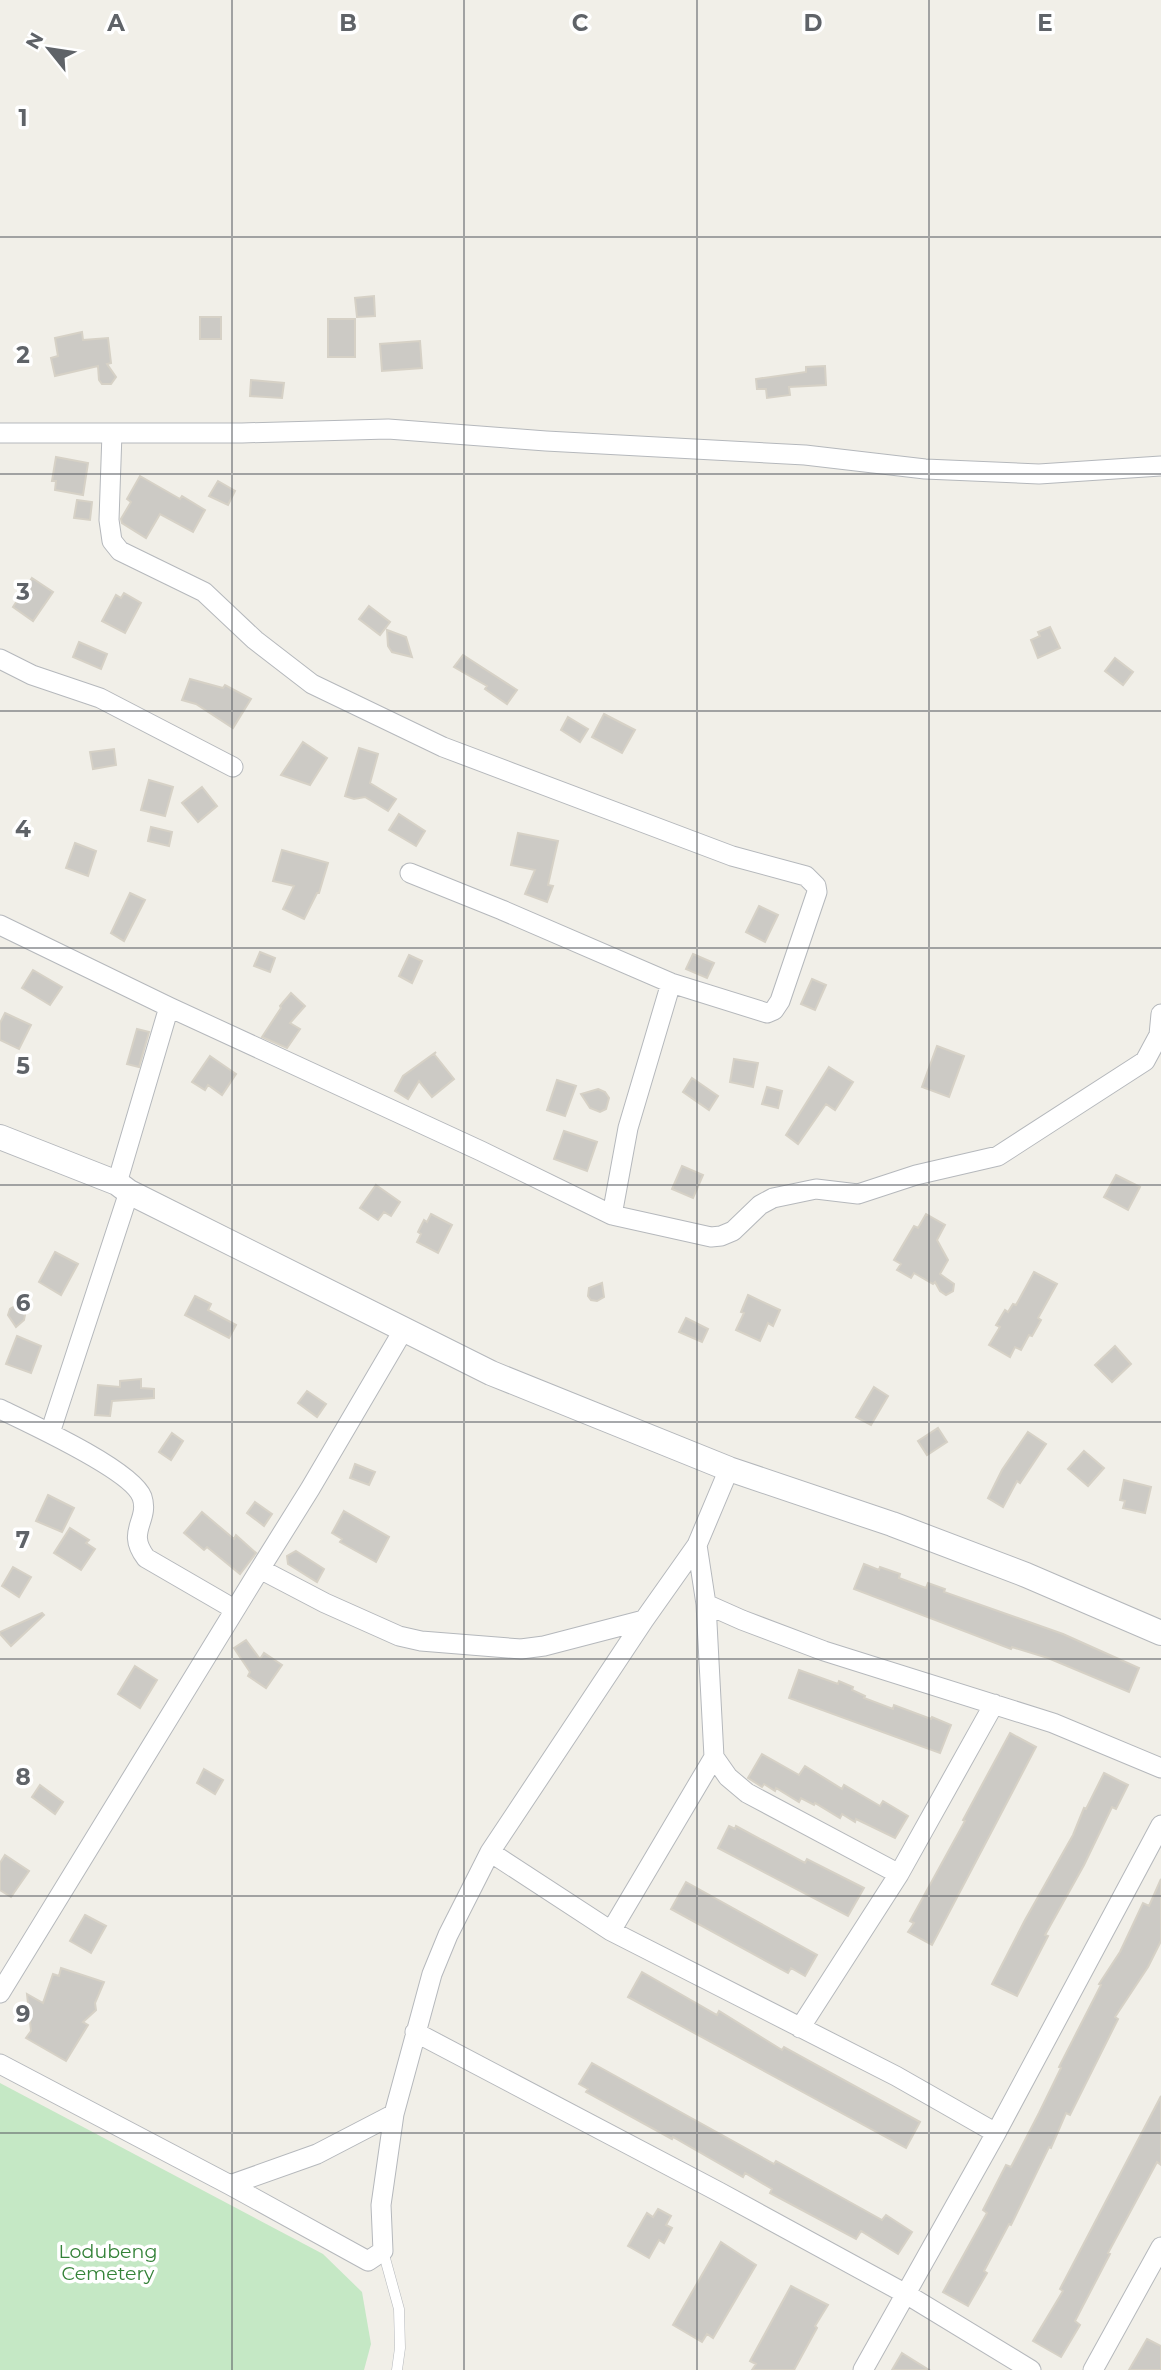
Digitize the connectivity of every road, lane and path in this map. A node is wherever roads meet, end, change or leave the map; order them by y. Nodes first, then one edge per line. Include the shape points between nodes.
1 (0, 433) edge
2 (112, 433) junction
3 (1161, 466) edge
4 (0, 659) edge
5 (233, 766) dead end
6 (410, 873) dead end
7 (0, 925) edge
8 (671, 983) junction
9 (169, 1007) junction
10 (1161, 1014) edge
11 (0, 1137) edge
12 (123, 1188) junction
13 (612, 1215) junction
14 (404, 1329) junction
15 (0, 1409) edge
16 (50, 1433) junction
17 (729, 1469) junction
18 (697, 1545) junction
19 (260, 1569) junction
20 (706, 1604) junction
21 (234, 1609) junction
22 (644, 1620) junction
23 (1161, 1633) edge
24 (994, 1704) junction
25 (714, 1757) junction
26 (1161, 1769) edge
27 (1161, 1825) edge
28 (490, 1852) junction
29 (899, 1874) junction
30 (611, 1931) junction
31 (0, 1993) edge
32 (800, 2028) junction
33 (415, 2032) junction
34 (0, 2064) edge
35 (394, 2114) junction
36 (996, 2133) junction
37 (230, 2185) junction
38 (1161, 2246) edge
39 (383, 2251) junction
40 (906, 2294) junction
41 (397, 2370) edge
42 (863, 2370) edge
43 (1031, 2370) edge
44 (1093, 2370) edge

1 - 2 street
2 - 3 street via 388,429 806,455 925,469 1040,474
2 - 8 street via 112,541 120,551 204,592 312,684 443,747 732,856 806,876 816,886 774,1010 760,1012
4 - 5 street via 100,698
6 - 8 street
7 - 9 street
8 - 13 street via 628,1129
9 - 12 street
9 - 13 street
10 - 13 street via 1159,1035 1145,1061 998,1156 858,1194 816,1189 773,1198 721,1236
11 - 12 street
12 - 14 street
12 - 16 street
14 - 17 street via 491,1373
14 - 19 street
15 - 16 street
16 - 21 street via 138,1488 143,1512 136,1535 146,1558
17 - 18 street
17 - 23 street via 892,1524
18 - 20 street
18 - 22 street
19 - 21 street
19 - 22 street via 325,1603 421,1641 521,1650
20 - 24 street via 824,1651
20 - 25 street
21 - 31 street
22 - 28 street
24 - 26 street via 1054,1723
24 - 29 street
25 - 29 street via 747,1793
25 - 30 street
27 - 36 street
28 - 30 street
28 - 33 street via 444,1945
29 - 32 street
30 - 32 street
32 - 36 street
33 - 35 street
33 - 40 street
34 - 37 street
35 - 37 street via 317,2154
35 - 39 street via 381,2205
36 - 40 street
37 - 39 street via 368,2261
38 - 44 street
39 - 41 lane via 399,2309
40 - 42 street
40 - 43 street

